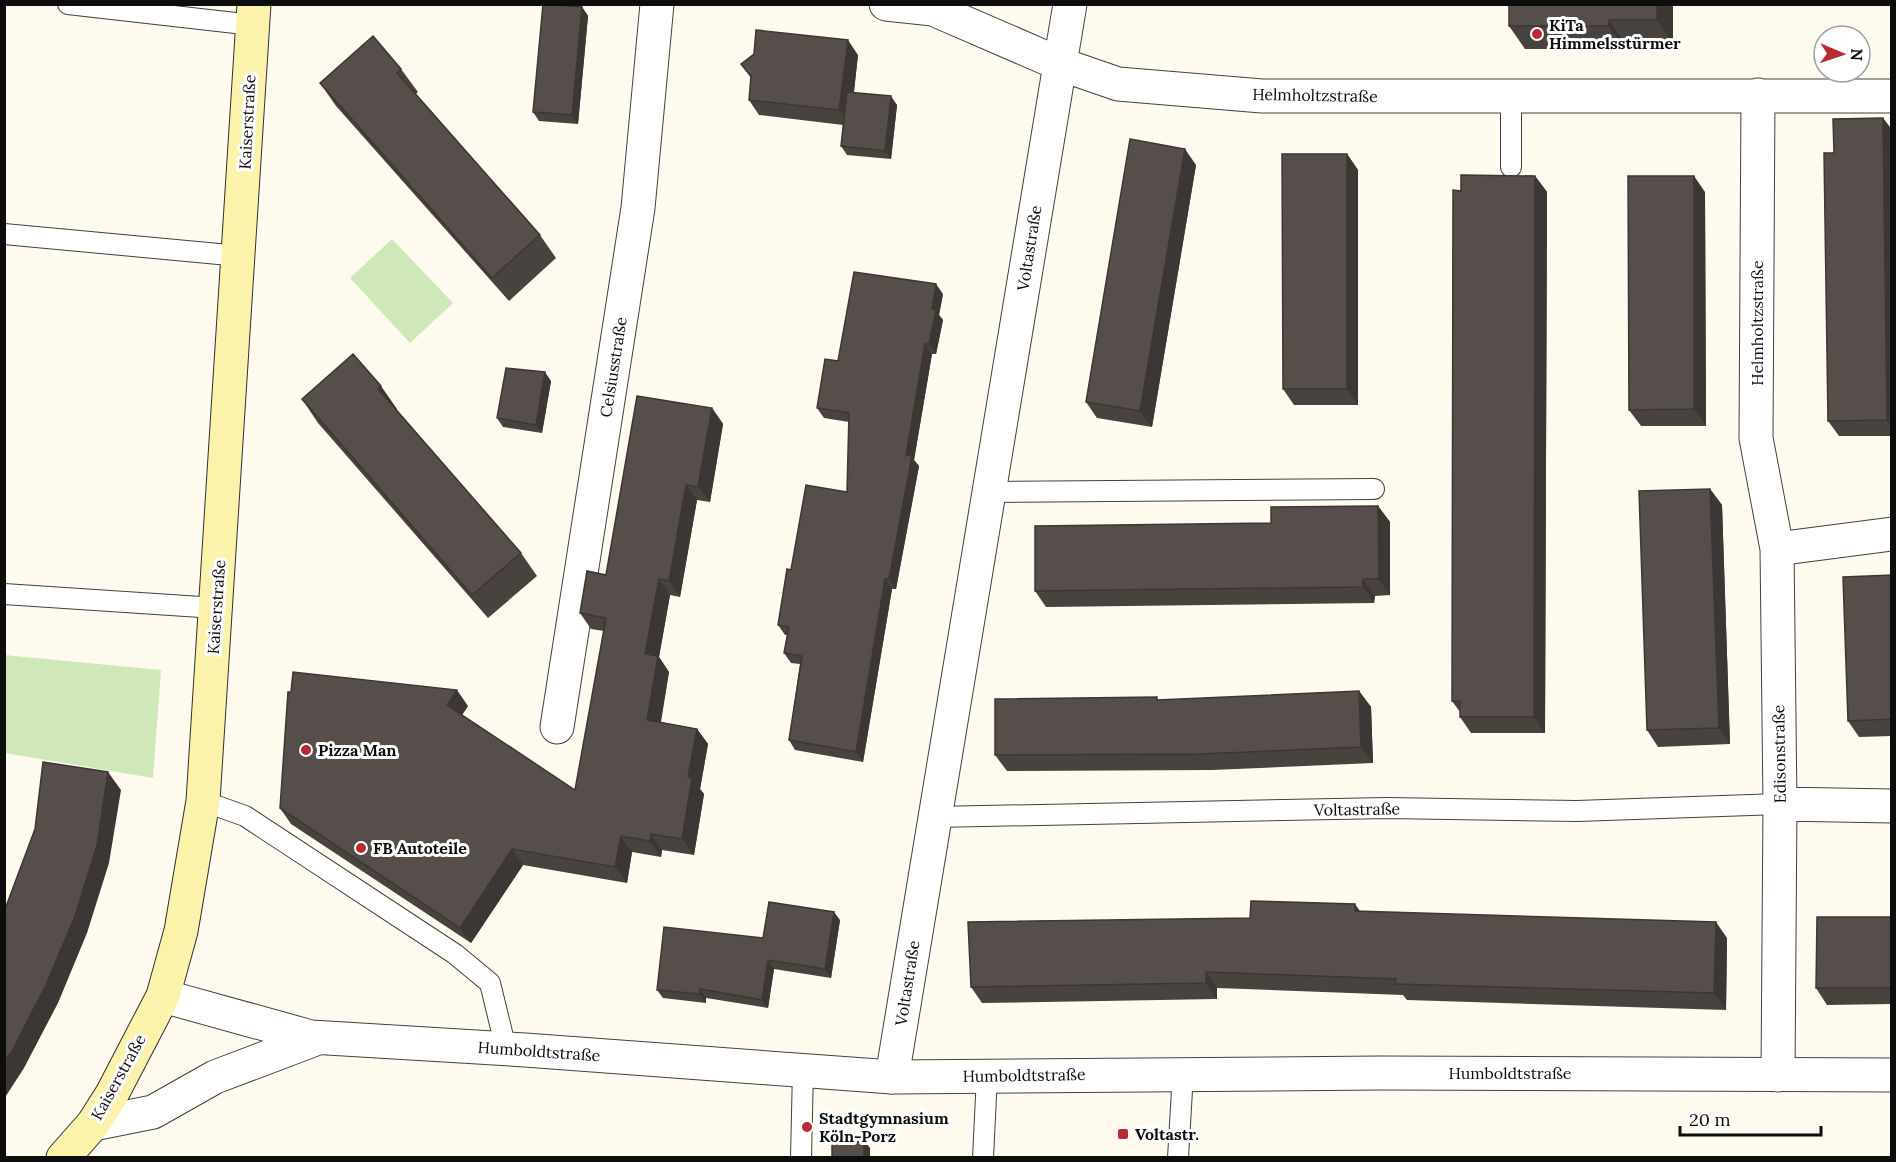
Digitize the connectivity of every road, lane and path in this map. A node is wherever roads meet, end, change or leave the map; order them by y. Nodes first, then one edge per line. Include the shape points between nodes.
1 (68, 4) edge
2 (657, 4) edge
3 (886, 4) edge
4 (1070, 4) edge
5 (253, 14) edge
6 (1060, 64) junction
7 (1511, 96) junction
8 (1758, 96) junction
9 (1892, 96) edge
10 (1511, 167) dead end
11 (4, 234) edge
12 (240, 256) junction
13 (1374, 489) dead end
14 (988, 492) junction
15 (1892, 534) edge
16 (1777, 549) junction
17 (4, 594) edge
18 (216, 608) junction
19 (556, 727) dead end
20 (203, 801) junction
21 (1780, 804) junction
22 (1892, 806) edge
23 (934, 817) junction
24 (163, 996) junction
25 (318, 1038) junction
26 (506, 1048) junction
27 (803, 1070) junction
28 (1183, 1073) junction
29 (1778, 1075) junction
30 (1892, 1075) edge
31 (987, 1076) junction
32 (892, 1077) junction
33 (93, 1124) junction
34 (63, 1158) edge
35 (801, 1158) edge
36 (984, 1158) edge
37 (1178, 1158) edge

1 - 5 lane, Kaiserstraße
2 - 19 street, Celsiusstraße via 638,207
3 - 6 street, Helmholtzstraße via 933,9
4 - 6 street, Voltastraße
5 - 12 main road, Kaiserstraße
6 - 7 street, Helmholtzstraße via 1118,84 1262,96
6 - 14 street, Voltastraße
7 - 8 street, Helmholtzstraße
7 - 10 lane
8 - 9 street, Helmholtzstraße
8 - 16 street, Helmholtzstraße via 1756,438
11 - 12 lane
12 - 18 main road, Kaiserstraße
13 - 14 lane
14 - 23 street, Voltastraße
15 - 16 street
16 - 21 street, Edisonstraße
17 - 18 lane
18 - 20 main road, Kaiserstraße
20 - 24 main road, Kaiserstraße via 181,931
20 - 26 lane via 245,816 455,954 490,983
21 - 22 street
21 - 23 lane, Voltastraße via 1577,811 1387,808
21 - 29 street, Edisonstraße
23 - 32 street, Voltastraße
24 - 25 street, Humboldtstraße
24 - 33 main road, Kaiserstraße
25 - 26 street, Humboldtstraße
25 - 33 street via 215,1077 153,1112
26 - 27 street, Humboldtstraße
27 - 32 street, Humboldtstraße
27 - 35 lane
28 - 29 street, Humboldtstraße
28 - 31 street, Humboldtstraße
28 - 37 lane
29 - 30 street, Humboldtstraße
31 - 32 street, Humboldtstraße
31 - 36 lane
33 - 34 main road, Kaiserstraße

